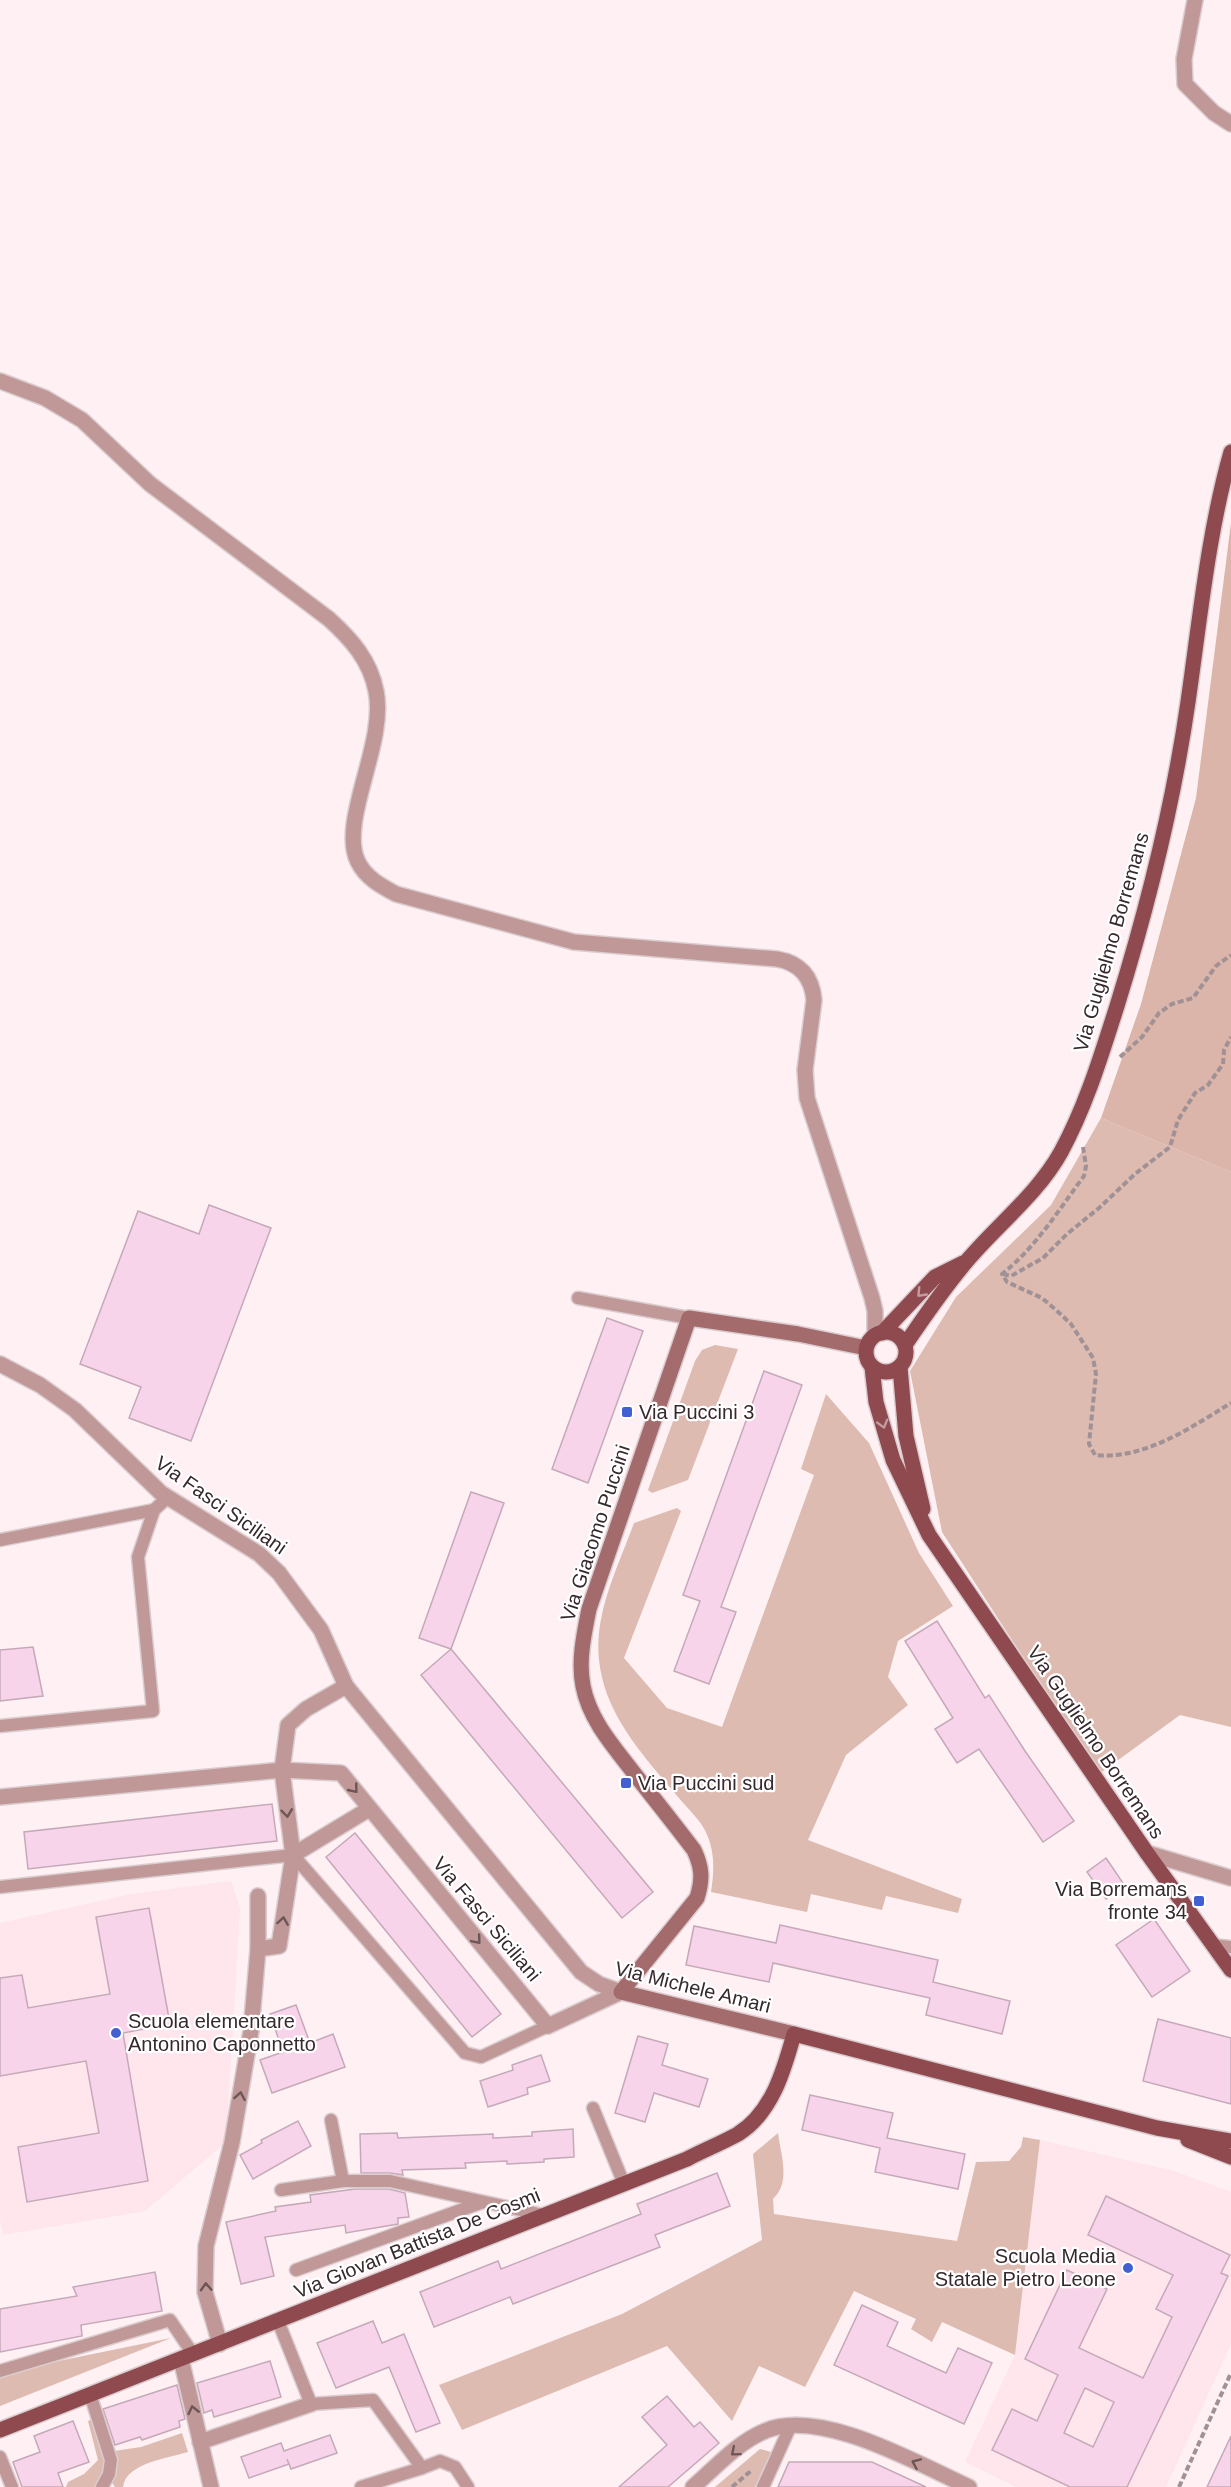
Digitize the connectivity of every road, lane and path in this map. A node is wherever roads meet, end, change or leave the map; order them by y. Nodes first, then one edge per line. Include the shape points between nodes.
1 (1195, 0) edge
2 (1231, 124) edge
3 (0, 381) edge
4 (1231, 452) edge
5 (1231, 955) edge
6 (1231, 1037) edge
7 (1116, 1061) dead end
8 (1068, 1137) junction
9 (966, 1262) junction
10 (1002, 1274) junction
11 (578, 1298) dead end
12 (689, 1318) junction
13 (875, 1338) junction
14 (905, 1345) junction
15 (0, 1364) edge
16 (872, 1367) junction
17 (900, 1367) junction
18 (1231, 1403) edge
19 (168, 1497) junction
20 (154, 1510) junction
21 (929, 1535) junction
22 (0, 1540) edge
23 (346, 1686) junction
24 (0, 1726) edge
25 (282, 1770) junction
26 (0, 1797) edge
27 (369, 1809) junction
28 (1147, 1854) junction
29 (293, 1855) junction
30 (1231, 1878) edge
31 (0, 1887) edge
32 (258, 1896) dead end
33 (1213, 1945) junction
34 (1231, 1947) edge
35 (258, 1949) junction
36 (1231, 1970) edge
37 (621, 1992) junction
38 (548, 2026) junction
39 (794, 2034) junction
40 (593, 2108) dead end
41 (331, 2120) dead end
42 (1157, 2128) junction
43 (1231, 2141) edge
44 (1231, 2157) edge
45 (343, 2181) junction
46 (624, 2184) junction
47 (281, 2190) dead end
48 (483, 2202) junction
49 (543, 2216) junction
50 (296, 2270) dead end
51 (278, 2320) junction
52 (220, 2344) junction
53 (187, 2356) junction
54 (0, 2371) edge
55 (1231, 2373) edge
56 (90, 2394) junction
57 (311, 2404) junction
58 (791, 2425) junction
59 (0, 2430) edge
60 (200, 2442) junction
61 (0, 2457) edge
62 (422, 2468) junction
63 (948, 2483) edge
64 (12, 2487) edge
65 (102, 2487) edge
66 (211, 2487) edge
67 (361, 2487) edge
68 (468, 2487) edge
69 (693, 2487) edge
70 (763, 2487) edge
71 (969, 2487) edge
72 (1179, 2487) edge

1 - 2 street via 1184,59 1185,84
3 - 13 street via 45,398 82,420 150,484 329,619 361,653 370,670 378,714 353,833 357,861 379,886 574,942 777,959 797,965 804,972 813,988 814,1000 805,1071 807,1098 876,1311
4 - 8 main road, Via Guglielmo Borremans via 1206,573 1167,822 1150,896 1092,1085
5 - 7 path via 1215,966 1193,998 1172,1004 1159,1014
6 - 10 path via 1224,1050 1223,1064 1208,1085 1194,1093 1178,1120 1170,1147 1043,1257 1011,1276
8 - 9 main road, Via Guglielmo Borremans via 1038,1187
8 - 10 path via 1082,1145 1084,1176 1044,1233
9 -> 13 main road via 935,1277
9 - 14 main road
10 - 18 path via 1007,1282 1042,1298 1056,1310 1071,1324 1093,1358 1096,1374 1089,1444 1095,1455 1132,1453 1177,1435
11 - 12 lane
12 - 13 main road via 798,1334
12 - 37 main road, Via Giacomo Puccini via 584,1632 584,1686 594,1716 694,1850 702,1881 697,1898
13 - 14 main road via 897,1335
13 - 16 main road via 868,1361
14 - 17 main road
15 - 19 street, Via Fasci Siciliani via 40,1385 75,1410
16 - 17 main road via 885,1372
16 -> 21 main road via 876,1402 893,1460
17 - 21 main road via 906,1436
19 - 20 lane
19 - 23 street, Via Fasci Siciliani via 259,1554 279,1573 321,1630
20 - 22 lane
20 - 24 lane via 138,1557 153,1711
21 - 28 main road, Via Guglielmo Borremans
23 - 25 street via 306,1709 288,1725
23 - 37 street, Via Michele Amari via 581,1972
25 - 26 street, Via Fasci Siciliani
25 -> 27 street, Via Fasci Siciliani via 341,1773
25 -> 29 street
27 - 29 street
27 -> 38 street, Via Fasci Siciliani
28 - 30 street
28 - 33 main road, Via Guglielmo Borremans
29 - 31 lane
35 -> 29 street via 279,1946
29 - 38 lane via 465,2053 481,2056
32 - 35 street
33 - 34 lane
33 - 36 main road, Via Guglielmo Borremans
52 -> 35 street via 205,2292 206,2246 234,2131
37 - 38 street
37 - 39 main road, Via Michele Amari
39 - 42 main road, Via Michele Amari
39 - 46 main road, Via Giovan Battista De Cosmi via 775,2090 760,2114 739,2133
40 - 46 lane
41 - 45 lane
42 - 43 main road
42 - 44 main road
45 - 47 lane
45 - 48 lane via 390,2181
46 - 49 main road, Via Giovan Battista De Cosmi
48 - 49 lane
48 - 50 lane
49 - 51 main road, Via Giovan Battista De Cosmi
51 - 52 main road, Via Giovan Battista De Cosmi
51 - 57 lane
52 - 53 main road, Via Giovan Battista De Cosmi
53 - 54 lane via 170,2320
53 - 56 main road, Via Giovan Battista De Cosmi
60 -> 53 street
55 - 72 path
56 - 59 main road, Via Giovan Battista De Cosmi
56 - 65 lane via 111,2460
57 - 60 street
57 - 62 lane via 373,2400
63 -> 58 street via 852,2435
58 -> 69 street via 766,2430 747,2442
58 - 70 lane
60 - 66 street
61 - 64 lane
62 - 67 lane
62 - 68 lane via 440,2461 455,2467
63 - 71 street

